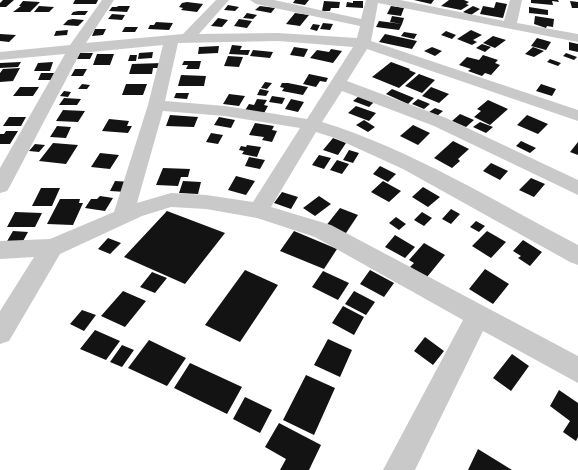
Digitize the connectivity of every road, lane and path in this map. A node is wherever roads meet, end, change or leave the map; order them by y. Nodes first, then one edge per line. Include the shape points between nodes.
1 (108, 0) edge
2 (223, 0) edge
3 (256, 0) edge
4 (372, 0) edge
5 (381, 0) edge
6 (516, 0) edge
7 (367, 24) junction
8 (508, 26) junction
9 (180, 38) junction
10 (578, 38) edge
11 (364, 43) junction
12 (76, 47) junction
13 (0, 56) edge
14 (339, 84) junction
15 (156, 106) junction
16 (578, 116) edge
17 (312, 125) junction
18 (0, 186) edge
19 (578, 188) edge
20 (258, 211) junction
21 (123, 216) junction
22 (52, 248) junction
23 (0, 250) edge
24 (578, 256) edge
25 (478, 315) junction
26 (0, 333) edge
27 (578, 370) edge
28 (399, 470) edge

1 - 12 street
2 - 9 street
3 - 7 street
4 - 7 street
5 - 8 street
6 - 8 street
7 - 11 street
8 - 10 street
9 - 11 street via 278,37
9 - 12 street
9 - 15 street
11 - 14 street
11 - 16 street
12 - 13 street
12 - 18 street
14 - 17 street
14 - 19 street via 440,122
15 - 17 street via 225,111
15 - 21 street
17 - 20 street
17 - 24 street via 341,134 410,165
20 - 21 street via 206,202 171,200
20 - 25 street via 323,230
21 - 22 street
22 - 23 street
22 - 26 street
25 - 27 street
25 - 28 street

